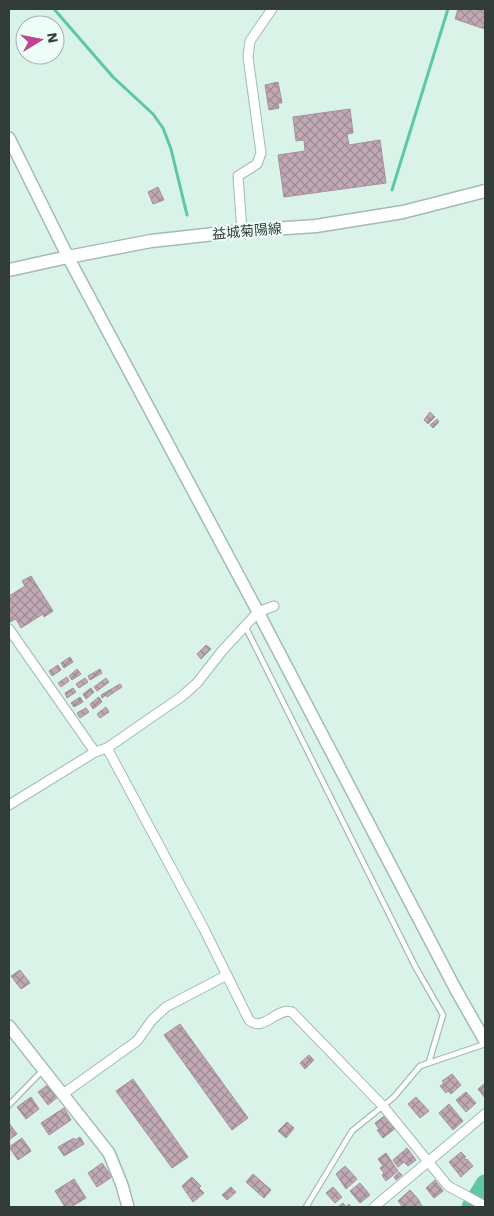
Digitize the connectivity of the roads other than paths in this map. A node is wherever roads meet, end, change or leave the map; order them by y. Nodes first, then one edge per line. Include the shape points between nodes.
1 (272, 9) edge
2 (9, 138) edge
3 (485, 191) edge
4 (242, 231) junction
5 (68, 257) junction
6 (9, 270) edge
7 (274, 606) dead end
8 (258, 612) junction
9 (245, 626) junction
10 (9, 629) edge
11 (107, 748) junction
12 (95, 752) junction
13 (9, 805) edge
14 (227, 974) junction
15 (9, 1026) edge
16 (485, 1042) edge
17 (429, 1062) junction
18 (44, 1069) junction
19 (64, 1094) junction
20 (9, 1105) edge
21 (384, 1106) junction
22 (485, 1114) edge
23 (428, 1162) junction
24 (485, 1198) edge
25 (485, 1206) edge
26 (128, 1207) edge
27 (306, 1207) edge
28 (376, 1207) edge
29 (480, 1207) edge

1 - 4 street via 250,41 248,57 261,153 257,164 238,176
2 - 5 street
3 - 4 main road, 益城菊陽線 via 403,212 326,225
4 - 5 main road, 益城菊陽線 via 151,242
5 - 6 main road, 益城菊陽線
5 - 8 street
7 - 8 street
8 - 9 street
8 - 16 street
9 - 11 street via 197,683
9 - 17 lane via 416,968 443,1014
10 - 12 street
11 - 12 street
11 - 14 street
12 - 13 street
14 - 19 street via 166,1007 137,1040
14 - 21 street via 251,1022 259,1024 286,1011 292,1012
15 - 18 street
16 - 17 lane
17 - 21 lane via 420,1066
18 - 19 street
18 - 20 lane
19 - 26 street via 109,1153
21 - 23 street
21 - 27 lane via 352,1131
22 - 23 street
23 - 25 street, bridge via 448,1186
23 - 28 street
24 - 29 street

